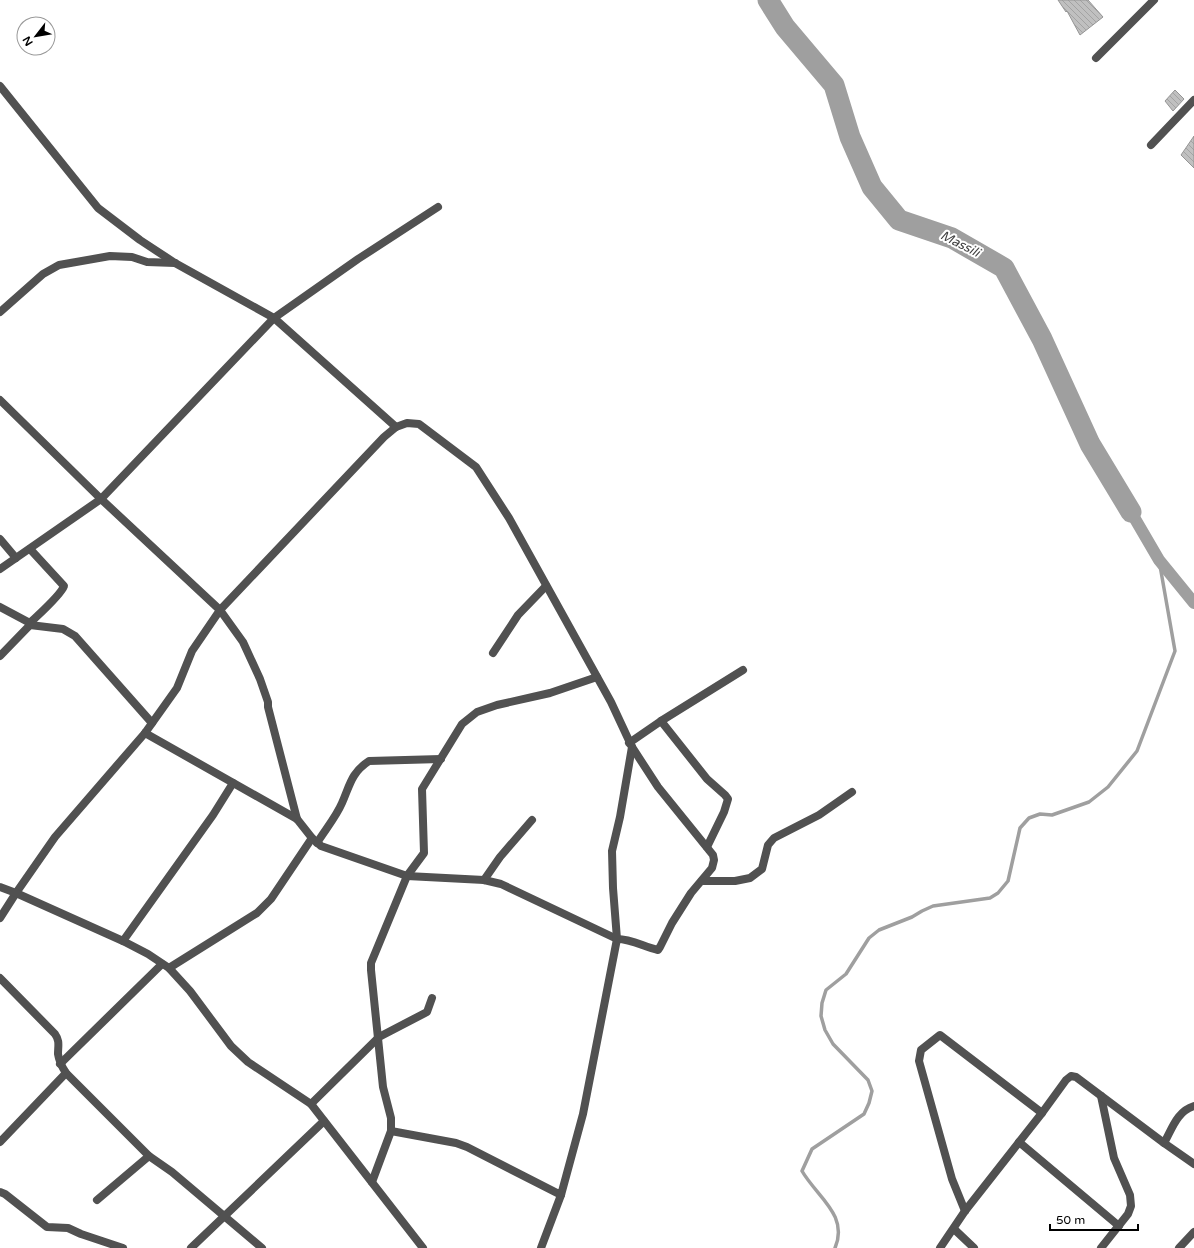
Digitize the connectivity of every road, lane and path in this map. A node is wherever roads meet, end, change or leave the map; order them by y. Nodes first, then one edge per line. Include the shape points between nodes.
1 (1154, 0) edge
2 (1096, 58) dead end
3 (0, 86) edge
4 (1194, 100) edge
5 (1151, 145) dead end
6 (438, 207) dead end
7 (175, 263) junction
8 (0, 312) edge
9 (274, 318) junction
10 (0, 400) edge
11 (396, 427) junction
12 (101, 499) junction
13 (0, 539) edge
14 (30, 548) junction
15 (16, 558) junction
16 (0, 569) edge
17 (546, 586) junction
18 (0, 607) edge
19 (220, 610) junction
20 (30, 624) junction
21 (493, 652) dead end
22 (0, 656) edge
23 (743, 670) dead end
24 (597, 677) junction
25 (661, 722) junction
26 (152, 723) junction
27 (146, 733) junction
28 (631, 745) junction
29 (441, 759) junction
30 (233, 783) junction
31 (852, 792) dead end
32 (297, 819) junction
33 (532, 820) dead end
34 (314, 840) junction
35 (707, 847) junction
36 (407, 876) junction
37 (484, 880) junction
38 (702, 881) junction
39 (0, 887) edge
40 (16, 892) junction
41 (0, 918) edge
42 (617, 939) junction
43 (123, 941) junction
44 (166, 966) junction
45 (0, 978) edge
46 (432, 998) dead end
47 (379, 1037) junction
48 (60, 1064) junction
49 (66, 1073) junction
50 (1101, 1096) junction
51 (311, 1104) junction
52 (1194, 1106) edge
53 (1042, 1113) junction
54 (324, 1121) junction
55 (391, 1132) junction
56 (0, 1142) edge
57 (1019, 1142) junction
58 (1164, 1143) junction
59 (150, 1156) junction
60 (1194, 1164) edge
61 (372, 1182) junction
62 (0, 1192) edge
63 (561, 1195) junction
64 (97, 1200) dead end
65 (965, 1211) junction
66 (224, 1217) junction
67 (1119, 1226) junction
68 (954, 1229) junction
69 (1194, 1232) edge
70 (123, 1248) edge
71 (191, 1248) edge
72 (262, 1248) edge
73 (424, 1248) edge
74 (541, 1248) edge
75 (940, 1248) edge
76 (974, 1248) edge
77 (1101, 1248) edge
78 (1179, 1248) edge

1 - 2 street
3 - 7 street via 98,208
4 - 5 street
6 - 9 street
7 - 8 street via 147,262 132,257 110,256 59,265 43,274
7 - 9 street
9 - 11 street
9 - 12 street
10 - 12 street
11 - 17 street via 407,423 419,424 476,467 509,518
11 - 19 street
12 - 14 street
12 - 19 street
13 - 15 street
14 - 15 street
14 - 20 street via 64,588
15 - 16 street
17 - 21 street via 518,615
17 - 24 street
18 - 20 street
19 - 26 street via 192,651 177,688
19 - 32 street via 243,642 260,679
20 - 22 street
20 - 26 street via 62,629 75,636
23 - 25 street
24 - 28 street
24 - 29 street via 550,693 476,712 457,730
25 - 28 street
25 - 35 street via 707,780 728,799
26 - 27 street
27 - 30 street
27 - 40 street via 55,837
28 - 35 street via 658,787
28 - 42 street via 612,851
29 - 34 street via 369,761 351,779 342,802
29 - 36 street via 422,789 424,853
30 - 32 street
30 - 43 street
31 - 38 street via 819,815 774,838 768,845 762,869 750,878 735,881
32 - 34 street
33 - 37 street
34 - 36 street via 321,846
34 - 44 street via 271,899 257,913
35 - 38 street via 714,860 712,868
36 - 37 street
36 - 47 street via 371,963
37 - 42 street via 501,884
38 - 42 street via 691,893 658,950 626,939
39 - 40 street
40 - 41 street
40 - 43 street
42 - 63 street via 583,1114
43 - 44 street
44 - 48 street
44 - 51 street via 190,991 239,1055
45 - 48 street via 56,1034 59,1040
46 - 47 street via 427,1012
47 - 51 street
47 - 55 street via 383,1086 391,1115
48 - 49 street
49 - 56 street
49 - 59 street
50 - 53 street via 1071,1076
50 - 58 street
50 - 67 street via 1114,1158 1130,1195 1131,1206
51 - 54 street
52 - 58 street via 1180,1114
53 - 57 street
53 - 65 street via 940,1034 921,1050 919,1061 952,1179
54 - 61 street
54 - 66 street
55 - 61 street
55 - 63 street via 467,1147
57 - 65 street
57 - 67 street
58 - 60 street
59 - 64 street
59 - 66 street
61 - 73 street
62 - 70 street via 47,1228 68,1228
63 - 74 street
65 - 68 street
66 - 71 street
66 - 72 street
67 - 77 street
68 - 75 street
68 - 76 street
69 - 78 street

